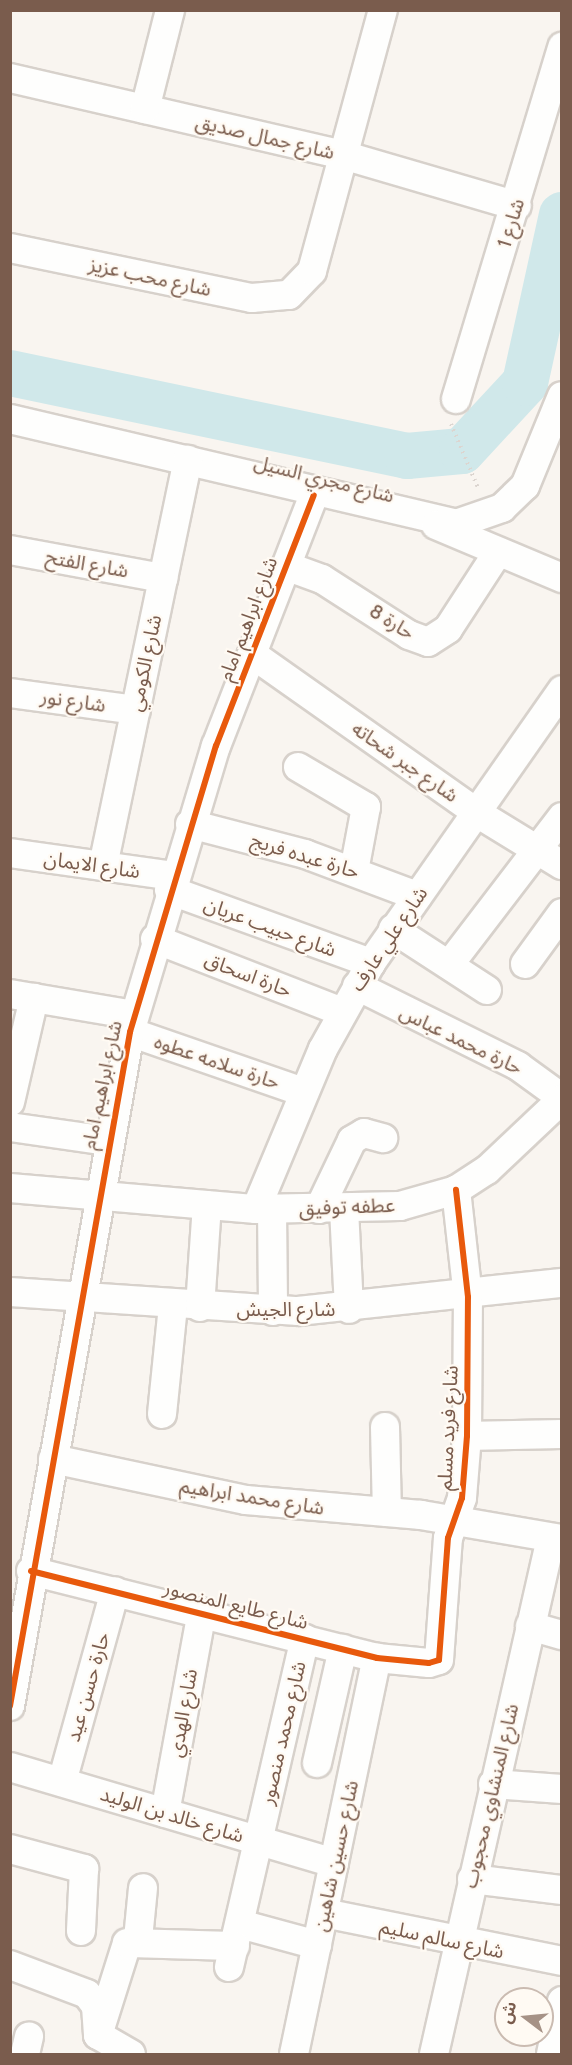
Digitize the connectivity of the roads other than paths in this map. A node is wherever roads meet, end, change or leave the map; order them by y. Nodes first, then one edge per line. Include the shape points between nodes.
1 (170, 10) edge
2 (383, 10) edge
3 (561, 47) edge
4 (10, 78) edge
5 (145, 109) junction
6 (344, 155) junction
7 (517, 206) junction
8 (10, 248) edge
9 (561, 396) edge
10 (456, 399) dead end
11 (10, 420) edge
12 (188, 460) junction
13 (551, 460) edge
14 (314, 495) junction
15 (432, 523) junction
16 (10, 550) edge
17 (498, 552) junction
18 (286, 566) junction
19 (163, 578) junction
20 (561, 578) edge
21 (252, 654) junction
22 (561, 690) edge
23 (10, 693) edge
24 (136, 710) junction
25 (298, 767) dead end
26 (477, 813) junction
27 (561, 817) edge
28 (190, 824) junction
29 (536, 850) junction
30 (10, 853) edge
31 (561, 865) edge
32 (103, 866) junction
33 (354, 870) junction
34 (171, 883) junction
35 (417, 896) junction
36 (561, 913) edge
37 (393, 929) junction
38 (155, 939) junction
39 (525, 964) dead end
40 (449, 965) junction
41 (364, 974) junction
42 (487, 990) dead end
43 (22, 996) edge
44 (342, 1012) junction
45 (132, 1023) junction
46 (303, 1092) junction
47 (561, 1098) edge
48 (10, 1102) edge
49 (10, 1127) edge
50 (383, 1138) dead end
51 (107, 1141) junction
52 (10, 1188) edge
53 (456, 1190) junction
54 (97, 1196) junction
55 (207, 1205) junction
56 (264, 1209) junction
57 (332, 1209) junction
58 (561, 1283) edge
59 (10, 1292) edge
60 (468, 1297) junction
61 (81, 1298) junction
62 (187, 1306) junction
63 (349, 1309) junction
64 (273, 1311) junction
65 (162, 1414) dead end
66 (385, 1427) dead end
67 (561, 1434) edge
68 (467, 1436) junction
69 (52, 1459) junction
70 (387, 1512) junction
71 (454, 1519) junction
72 (556, 1539) edge
73 (31, 1571) junction
74 (115, 1591) junction
75 (202, 1612) junction
76 (530, 1626) junction
77 (561, 1635) edge
78 (305, 1639) junction
79 (343, 1649) junction
80 (377, 1658) junction
81 (435, 1662) joint
82 (10, 1706) edge
83 (317, 1763) dead end
84 (10, 1767) edge
85 (62, 1782) junction
86 (493, 1784) junction
87 (561, 1789) edge
88 (165, 1813) junction
89 (258, 1841) junction
90 (10, 1849) edge
91 (334, 1863) junction
92 (472, 1879) junction
93 (143, 1888) dead end
94 (561, 1890) edge
95 (324, 1913) junction
96 (81, 1931) dead end
97 (138, 1939) junction
98 (458, 1944) junction
99 (317, 1945) junction
100 (234, 1946) junction
101 (561, 1961) edge
102 (10, 1965) edge
103 (561, 2001) edge
104 (98, 2035) junction
105 (131, 2055) edge
106 (294, 2055) edge
107 (434, 2055) edge
108 (551, 2055) edge

1 - 5 street
2 - 6 street
3 - 7 street, شارع 1
4 - 5 street, شارع جمال صديق
5 - 6 street, شارع جمال صديق
6 - 7 street, شارع جمال صديق
6 - 8 street, شارع محب عزيز via 312,271 289,295 252,298
7 - 10 street, شارع 1
9 - 13 street, شارع مجري السيل
11 - 12 street, شارع مجري السيل
12 - 14 street, شارع مجري السيل
12 - 19 street, شارع الكومي
13 - 15 street, شارع مجري السيل via 502,508 456,524
14 - 15 street, شارع مجري السيل
14 - 18 street, شارع ابراهيم امام
15 - 17 street
16 - 19 street, شارع الفتح
17 - 18 street, حارة 8 via 448,630 428,642 409,635 322,579
17 - 20 street
18 - 21 street, شارع ابراهيم امام
19 - 24 street, شارع الكومي
21 - 26 street, شارع جبر شحاته
21 - 28 street, شارع ابراهيم امام
22 - 26 street, شارع علي عارف
23 - 24 street, شارع نور
24 - 32 street, شارع الكومي
25 - 33 street via 366,807
26 - 29 street, شارع جبر شحاته
26 - 35 street, شارع علي عارف
27 - 29 street
28 - 33 street, حارة عبده فريج
28 - 34 street, شارع ابراهيم امام
29 - 31 street, شارع جبر شحاته
29 - 40 street
30 - 32 street, شارع الايمان
32 - 34 street, شارع الايمان
33 - 35 street, حارة عبده فريج
34 - 38 street, شارع ابراهيم امام
34 - 41 street, شارع حبيب عريان
35 - 37 street, شارع علي عارف
36 - 39 street
37 - 40 street
37 - 41 street, شارع علي عارف
38 - 44 street, حارة اسحاق
38 - 45 street, شارع ابراهيم امام
40 - 42 street
41 - 44 street, شارع علي عارف
41 - 47 street, حارة محمد عباس via 518,1065
43 - 45 street, حارة سلامه عطوه
43 - 48 street
44 - 46 street, شارع علي عارف
45 - 46 street, حارة سلامه عطوه
45 - 51 street, شارع ابراهيم امام
46 - 56 street, شارع علي عارف
47 - 53 street, عطفه توفيق via 496,1162
49 - 51 street
50 - 57 street via 364,1133 352,1140
51 - 54 street, شارع ابراهيم امام
52 - 54 street, عطفه توفيق
53 - 57 street, عطفه توفيق via 400,1206
53 - 60 street, شارع فريد مسلم
54 - 55 street, عطفه توفيق
54 - 61 street, شارع ابراهيم امام
55 - 56 street, عطفه توفيق
55 - 62 street
56 - 57 street, عطفه توفيق
56 - 64 street, شارع علي عارف
57 - 63 street
58 - 60 street, شارع الجيش
59 - 61 street, شارع الجيش
60 - 63 street, شارع الجيش
60 - 68 street, شارع فريد مسلم
61 - 62 street, شارع الجيش
61 - 69 street, شارع ابراهيم امام
62 - 64 street, شارع الجيش
62 - 65 street
63 - 64 street, شارع الجيش
66 - 70 street
67 - 68 street
68 - 71 street, شارع فريد مسلم via 462,1498
69 - 70 street, شارع محمد ابراهيم via 246,1500
69 - 73 street, شارع ابراهيم امام
70 - 71 street, شارع محمد ابراهيم
71 - 72 street, شارع محمد ابراهيم
71 - 81 street, شارع فريد مسلم via 447,1548 444,1644
72 - 76 street, شارع المنشاوي محجوب
73 - 74 street, شارع طايع المنصور
73 - 82 street, شارع ابراهيم امام
74 - 75 street, شارع طايع المنصور
74 - 85 street, حارة حسن عيد
75 - 78 street, شارع طايع المنصور
75 - 88 street, شارع الهدي
76 - 77 street
76 - 86 street, شارع المنشاوي محجوب
78 - 79 street, شارع طايع المنصور
78 - 89 street, شارع محمد منصور
79 - 80 street, شارع طايع المنصور
79 - 83 street
80 - 81 street, شارع طايع المنصور
80 - 91 street, شارع حسين شاهين
84 - 85 street, شارع خالد بن الوليد
85 - 88 street, شارع خالد بن الوليد
86 - 87 street
86 - 92 street, شارع المنشاوي محجوب
88 - 89 street, شارع خالد بن الوليد
89 - 91 street, شارع خالد بن الوليد
89 - 100 street, شارع محمد منصور
90 - 96 street via 84,1869
91 - 95 street, شارع حسين شاهين
92 - 94 street
92 - 98 street, شارع المنشاوي محجوب
93 - 97 street
95 - 98 street, شارع سالم سليم
95 - 99 street, شارع حسين شاهين
97 - 100 street
97 - 104 street via 120,1952
98 - 101 street, شارع سالم سليم
98 - 107 street, شارع المنشاوي محجوب
99 - 100 street
99 - 106 street, شارع حسين شاهين
102 - 104 street via 87,1994 96,2006
103 - 108 street
104 - 105 street

